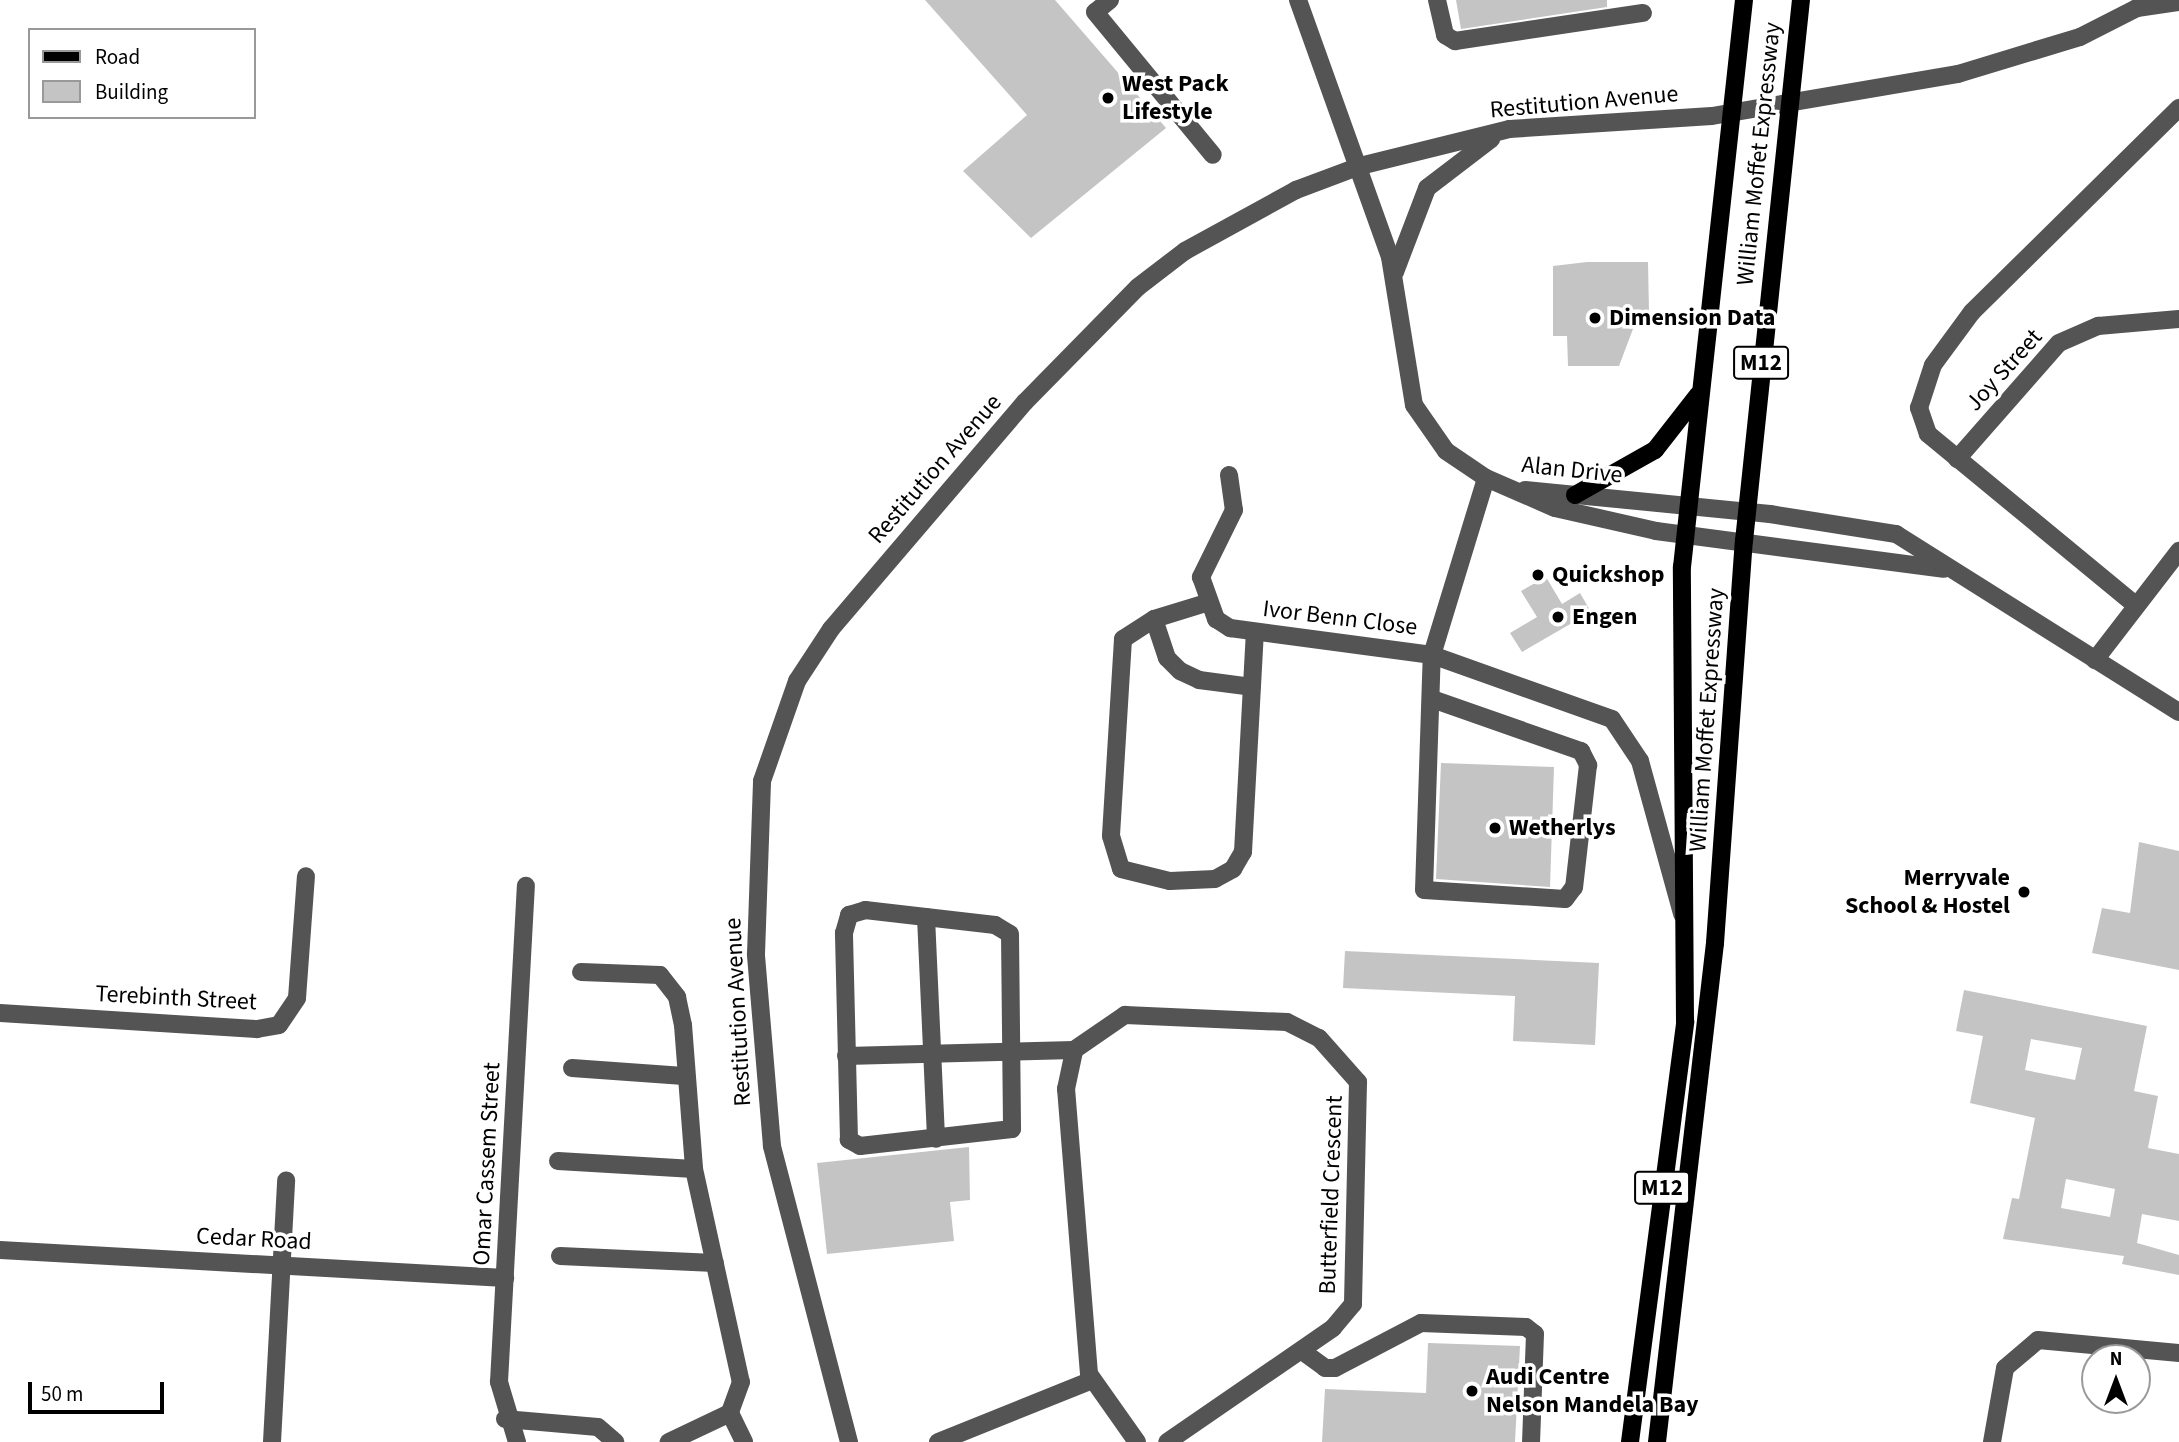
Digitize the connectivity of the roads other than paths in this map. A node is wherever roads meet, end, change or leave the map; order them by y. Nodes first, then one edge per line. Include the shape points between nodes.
1 (1110, 0) edge
2 (1298, 0) edge
3 (1437, 0) edge
4 (1744, 0) edge
5 (1801, 0) edge
6 (2179, 2) edge
7 (1643, 13) dead end
8 (2179, 108) edge
9 (1509, 129) junction
10 (1213, 155) dead end
11 (1360, 166) junction
12 (1393, 276) junction
13 (2179, 319) edge
14 (1700, 392) junction
15 (1957, 459) junction
16 (1229, 475) dead end
17 (1486, 478) junction
18 (1504, 488) junction
19 (1575, 495) junction
20 (1687, 506) junction
21 (1746, 512) junction
22 (1685, 534) junction
23 (1744, 541) junction
24 (2179, 551) edge
25 (1944, 569) junction
26 (1206, 603) junction
27 (2133, 603) junction
28 (1154, 619) junction
29 (1255, 632) junction
30 (1432, 655) junction
31 (2095, 660) junction
32 (1252, 687) junction
33 (1435, 700) junction
34 (2179, 712) edge
35 (306, 876) dead end
36 (526, 886) dead end
37 (926, 917) junction
38 (1688, 934) junction
39 (581, 971) dead end
40 (0, 1013) edge
41 (1074, 1050) junction
42 (1013, 1051) junction
43 (933, 1055) junction
44 (846, 1056) junction
45 (572, 1068) dead end
46 (684, 1076) junction
47 (936, 1139) junction
48 (558, 1161) dead end
49 (694, 1169) junction
50 (286, 1180) dead end
51 (0, 1250) edge
52 (560, 1256) dead end
53 (715, 1263) junction
54 (281, 1265) junction
55 (505, 1278) junction
56 (1303, 1351) junction
57 (2179, 1353) edge
58 (1092, 1380) junction
59 (730, 1413) junction
60 (505, 1419) junction
61 (272, 1442) edge
62 (517, 1442) edge
63 (615, 1442) edge
64 (669, 1442) edge
65 (744, 1442) edge
66 (849, 1442) edge
67 (938, 1442) edge
68 (1137, 1442) edge
69 (1167, 1442) edge
70 (1531, 1442) edge
71 (1630, 1442) edge
72 (1657, 1442) edge
73 (1992, 1442) edge

1 - 10 street via 1095,12
2 - 11 street
3 - 7 street via 1445,35 1455,41
4 - 14 main road, William Moffet Expressway / M12
5 - 21 main road, William Moffet Expressway / M12
6 - 9 street, Restitution Avenue via 2137,8 2000,65 1712,116
8 - 15 street via 1972,312 1922,387 1919,408 1928,434
9 - 11 street, Restitution Avenue
9 - 12 street via 1463,155 1427,188
11 - 12 street
11 - 66 street, Restitution Avenue via 1296,190 1185,251 1084,338 831,629 797,681 780,724 757,820 765,1087 788,1224
12 - 17 street via 1414,405 1440,446
13 - 15 street, Joy Street via 2098,326 2059,343
14 - 19 main road via 1655,450
14 - 20 main road, William Moffet Expressway / M12
15 - 27 street
16 - 26 street via 1236,503 1201,577
17 - 18 street
17 - 30 street, Ivor Benn Close
18 - 19 street, Alan Drive
18 - 22 street, Alan Drive via 1555,508
19 - 20 street, Alan Drive
20 - 21 street, Alan Drive
20 - 22 main road, William Moffet Expressway / M12
21 - 23 main road, William Moffet Expressway / M12
21 - 25 street, Alan Drive via 1896,534
22 - 23 street, Alan Drive
22 - 38 main road, William Moffet Expressway / M12 via 1679,714
23 - 25 street, Alan Drive
23 - 72 main road, William Moffet Expressway / M12 via 1715,943
24 - 27 street
25 - 31 street, Alan Drive
26 - 28 street
26 - 29 street, Ivor Benn Close via 1222,624
27 - 31 street
28 - 32 street via 1167,658 1180,671 1199,681
28 - 32 street via 1124,639 1118,668 1111,836 1121,869 1170,881 1215,879 1233,869 1243,852
29 - 30 street, Ivor Benn Close
29 - 32 street
30 - 33 street
30 - 38 street via 1621,726 1640,761
31 - 34 street, Alan Drive
33 - 33 street via 1424,890 1565,899 1574,887 1588,765 1581,751
35 - 40 street, Terebinth Street via 297,998 279,1024 257,1029
36 - 55 street, Omar Cassem Street
37 - 42 street via 995,925 1010,934
37 - 43 street
37 - 44 street via 865,910 849,915
38 - 71 main road, William Moffet Expressway / M12 via 1685,1022
39 - 46 street via 648,972 669,983 683,1024
41 - 42 street
41 - 56 street, Butterfield Crescent via 1125,1015 1287,1022 1319,1038 1358,1082 1357,1290 1346,1317
41 - 58 street via 1066,1088
42 - 43 street
42 - 47 street via 1012,1129
43 - 44 street
43 - 47 street
44 - 47 street via 853,1144
45 - 46 street
46 - 49 street
48 - 49 street
49 - 53 street
50 - 54 street
51 - 54 street, Cedar Road
52 - 53 street
53 - 59 street via 741,1382
54 - 55 street, Cedar Road
54 - 61 street
55 - 60 street, Omar Cassem Street via 499,1382
56 - 69 street, Butterfield Crescent
56 - 70 street via 1325,1368 1335,1368 1420,1322 1526,1327 1535,1334
57 - 73 street via 2038,1340 2004,1368
58 - 67 street
58 - 68 street
59 - 64 street
59 - 65 street
60 - 62 street, Omar Cassem Street
60 - 63 street via 598,1427

